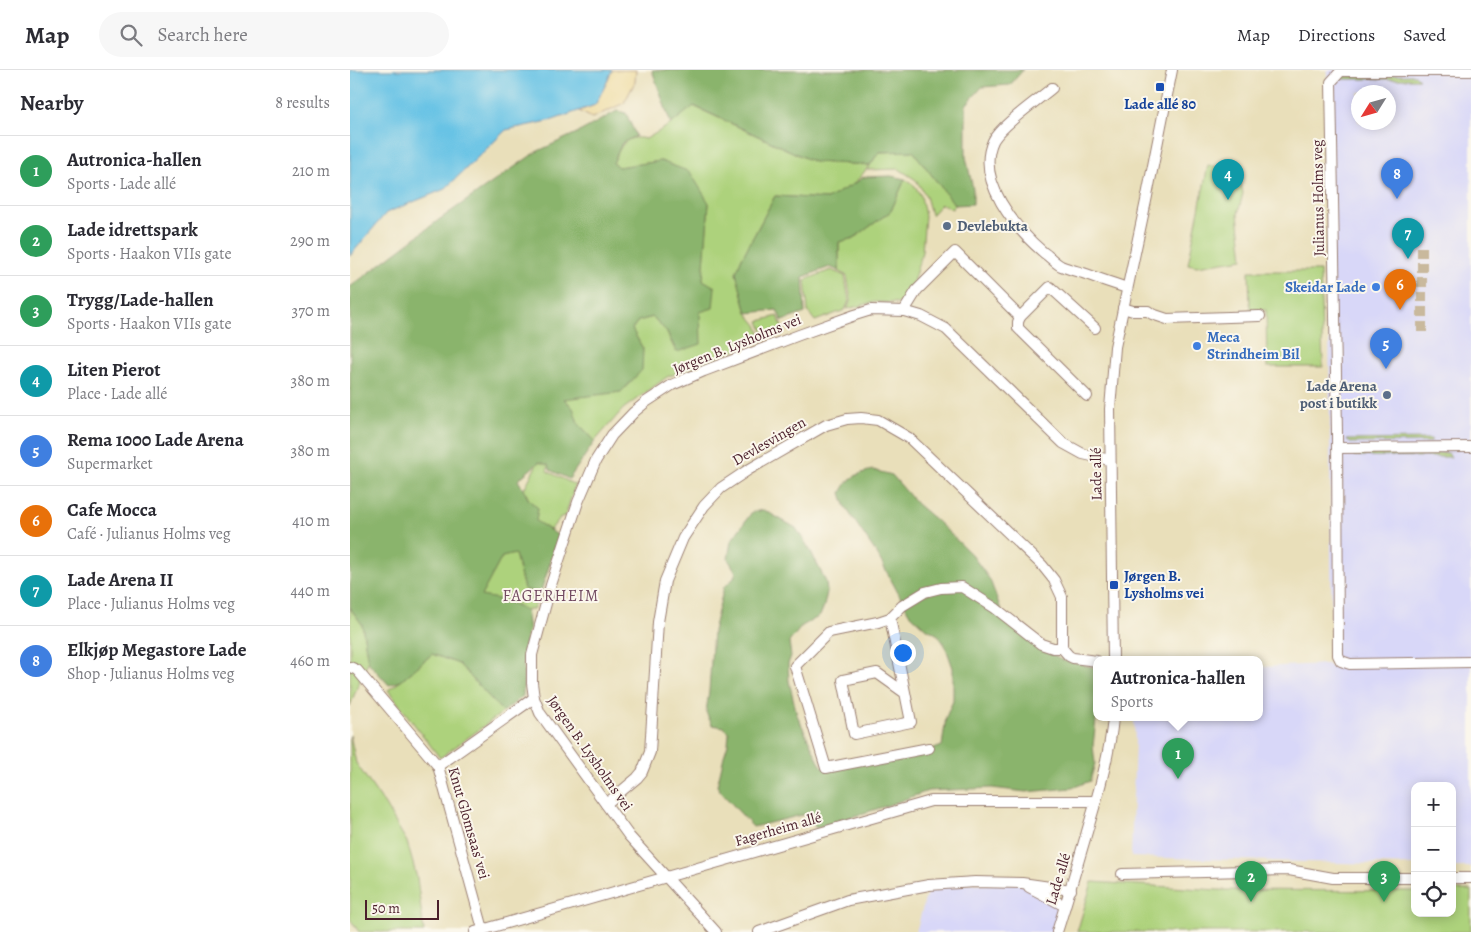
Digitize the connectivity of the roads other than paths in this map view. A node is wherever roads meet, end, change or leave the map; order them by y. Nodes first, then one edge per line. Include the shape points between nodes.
1 (1172, 70) edge
2 (1340, 70) edge
3 (1471, 71) edge
4 (1052, 88) dead end
5 (1126, 288) junction
6 (1123, 308) junction
7 (904, 311) junction
8 (1260, 316) dead end
9 (1020, 317) junction
10 (1095, 328) dead end
11 (1087, 396) dead end
12 (1471, 447) edge
13 (1337, 448) junction
14 (1110, 460) junction
15 (890, 618) junction
16 (1062, 648) junction
17 (1112, 656) edge
18 (1093, 660) edge
19 (1471, 662) edge
20 (350, 667) edge
21 (904, 693) junction
22 (534, 698) junction
23 (1113, 721) edge
24 (929, 748) dead end
25 (438, 766) junction
26 (1096, 802) junction
27 (606, 804) junction
28 (1122, 874) dead end
29 (665, 876) junction
30 (1411, 878) edge
31 (1456, 878) edge
32 (1471, 878) edge
33 (1022, 883) junction
34 (1071, 890) junction
35 (1065, 906) junction
36 (479, 931) edge
37 (716, 932) edge
38 (759, 932) edge
39 (1057, 932) edge

1 - 5 street, Lade allé
2 - 3 street
2 - 13 street, Julianus Holms veg via 1331,82
4 - 5 street via 1002,129 994,140 989,165 994,189 1020,228 1060,266
5 - 6 street, Lade allé
6 - 8 street via 1148,311 1167,319
6 - 14 street, Lade allé via 1115,347
7 - 9 street via 917,290 955,252
7 - 14 street, Jørgen B. Lysholms vei via 946,329 1063,443 1083,454
7 - 22 street, Jørgen B. Lysholms vei via 870,310 704,371 672,385 646,402 612,435 596,460 578,502 551,585 532,654
9 - 10 street via 1050,288
9 - 11 street via 1018,328
12 - 13 street
13 - 19 street, Julianus Holms veg via 1338,650 1341,661 1350,664
14 - 17 street, Lade allé
15 - 16 street via 925,592 962,587 1041,644
15 - 21 street
15 - 24 street via 829,632 795,666 826,768
16 - 18 street via 1073,658
16 - 27 street, Devlesvingen via 1062,597 1042,565 909,438 878,420 837,421 721,488 704,506 683,538 665,581 658,622 650,752 637,778
20 - 25 street, Knut Glomsaas' vei via 357,670
21 - 21 street via 911,722 854,734 844,680 877,673
22 - 25 street
22 - 27 street, Jørgen B. Lysholms vei via 540,713
23 - 26 street, Lade allé
25 - 36 street, Knut Glomsaas' vei
26 - 29 street, Fagerheim allé via 931,800
26 - 34 street, Lade allé
27 - 29 street, Jørgen B. Lysholms vei
28 - 30 street via 1289,870 1333,878
29 - 36 street, Fagerheim allé
29 - 37 street, Jørgen B. Lysholms vei
31 - 32 street
33 - 34 street
33 - 35 street
33 - 38 street via 929,885 848,900
34 - 35 street, Lade allé
35 - 39 street, Lade allé

